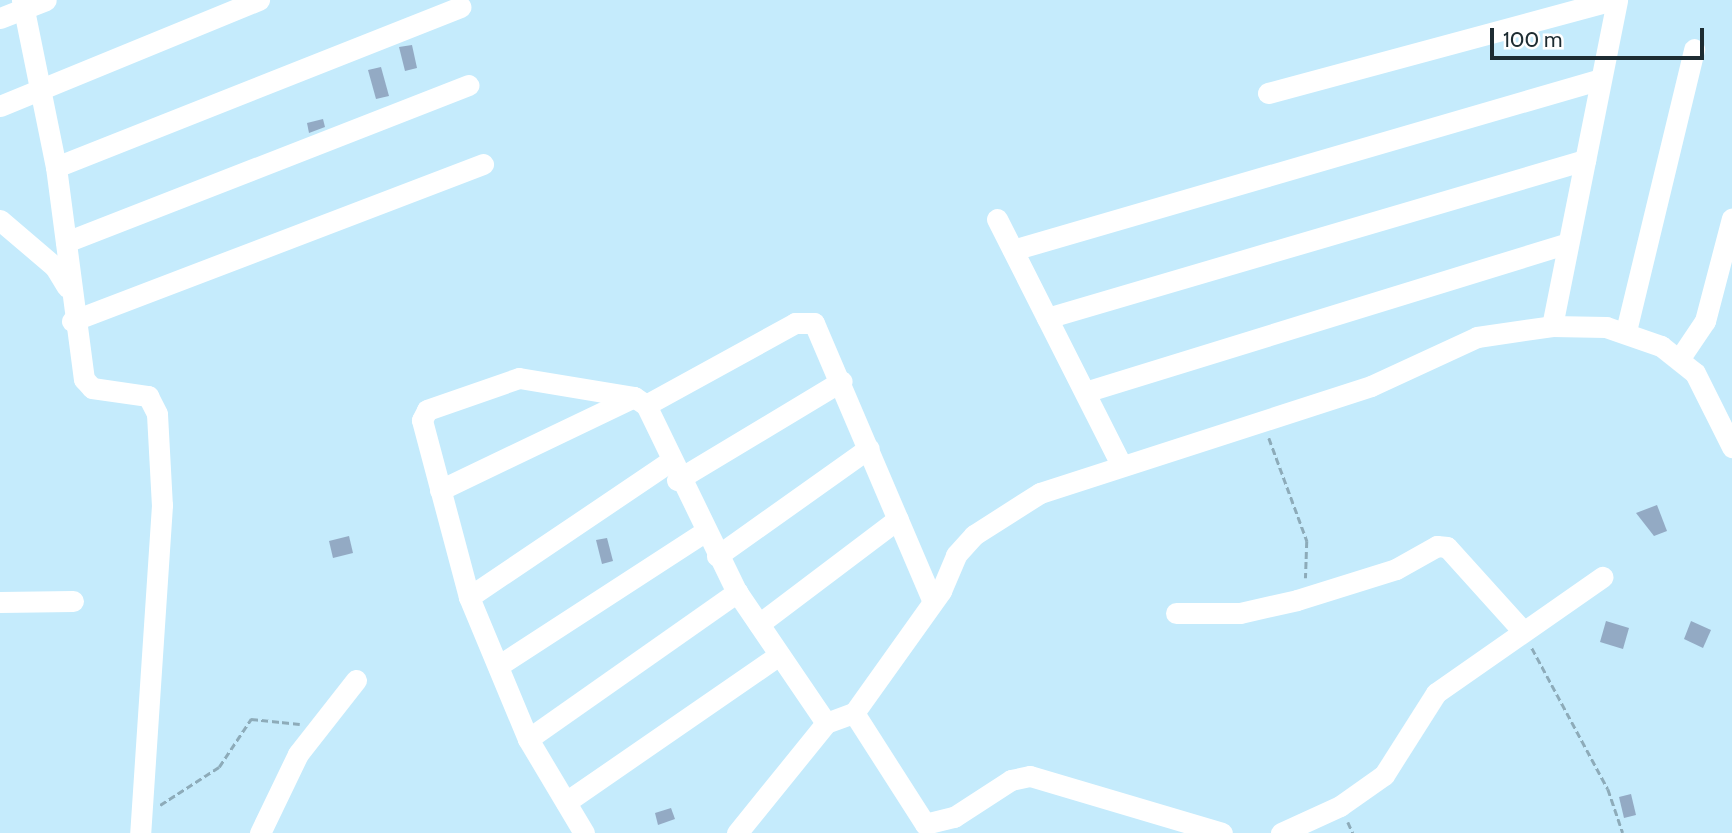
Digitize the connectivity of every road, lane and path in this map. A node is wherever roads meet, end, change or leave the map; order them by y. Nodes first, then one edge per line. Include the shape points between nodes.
1 (46, 0) edge
2 (259, 0) edge
3 (1615, 0) edge
4 (23, 5) edge
5 (460, 7) dead end
6 (0, 18) edge
7 (1695, 49) dead end
8 (1601, 79) junction
9 (468, 85) dead end
10 (40, 89) junction
11 (1268, 93) dead end
12 (0, 106) edge
13 (1585, 160) junction
14 (483, 164) dead end
15 (56, 167) junction
16 (1732, 218) edge
17 (997, 219) dead end
18 (0, 220) edge
19 (66, 242) junction
20 (1569, 243) junction
21 (1013, 250) junction
22 (70, 292) junction
23 (1047, 318) junction
24 (72, 321) junction
25 (1552, 326) junction
26 (1626, 331) junction
27 (1680, 358) junction
28 (842, 381) junction
29 (1085, 391) junction
30 (640, 401) junction
31 (1262, 422) junction
32 (1732, 447) edge
33 (869, 448) junction
34 (1120, 462) junction
35 (674, 470) junction
36 (440, 489) junction
37 (898, 519) junction
38 (704, 532) junction
39 (718, 556) junction
40 (1602, 578) dead end
41 (737, 592) junction
42 (469, 597) junction
43 (1297, 600) junction
44 (73, 601) dead end
45 (0, 602) edge
46 (933, 602) junction
47 (1176, 613) dead end
48 (759, 624) junction
49 (1522, 630) junction
50 (779, 655) junction
51 (498, 666) junction
52 (356, 680) dead end
53 (854, 713) junction
54 (826, 723) junction
55 (317, 725) junction
56 (527, 738) junction
57 (566, 802) junction
58 (140, 831) edge
59 (260, 833) edge
60 (584, 833) edge
61 (737, 833) edge
62 (1222, 833) edge
63 (1281, 833) edge
64 (1623, 833) edge

1 - 4 street
2 - 10 street
3 - 8 street
3 - 11 street
4 - 6 street
4 - 10 street
5 - 15 street
7 - 26 street
8 - 13 street
8 - 21 street
9 - 19 street
10 - 12 street
10 - 15 street
13 - 20 street
13 - 23 street
14 - 24 street
15 - 19 street
16 - 27 street via 1705,321
17 - 21 street
18 - 22 street via 55,267
19 - 22 street
20 - 25 street
20 - 29 street
21 - 23 street
22 - 24 street
23 - 29 street
24 - 58 street via 84,379 92,388 148,396 157,414 162,505
25 - 26 street
25 - 31 street via 1476,337 1371,386
26 - 27 street
27 - 32 street via 1695,373
28 - 30 street via 820,330 805,321
28 - 33 street
28 - 35 street
29 - 34 street
30 - 35 street
30 - 36 street
30 - 36 street via 519,378 427,410 422,420
31 - 34 street
31 - 43 path via 1307,541 1306,578
33 - 37 street
33 - 39 street
34 - 46 street via 1040,493 974,535
35 - 38 street
35 - 42 street
36 - 42 street
37 - 46 street
37 - 48 street
38 - 39 street
38 - 51 street
39 - 41 street
40 - 49 street
41 - 48 street
41 - 56 street
42 - 51 street
43 - 47 street via 1240,613
43 - 49 street via 1447,547
44 - 45 street
46 - 53 street
48 - 50 street
49 - 63 street via 1420,709 1384,775 1340,806
49 - 64 path via 1608,789
50 - 54 street
50 - 57 street
51 - 56 street
52 - 55 street
53 - 54 street
53 - 62 street via 925,824 954,817 1011,780 1031,776
54 - 61 street
55 - 58 path via 251,719 219,767 173,794
55 - 59 street
56 - 57 street
57 - 60 street

